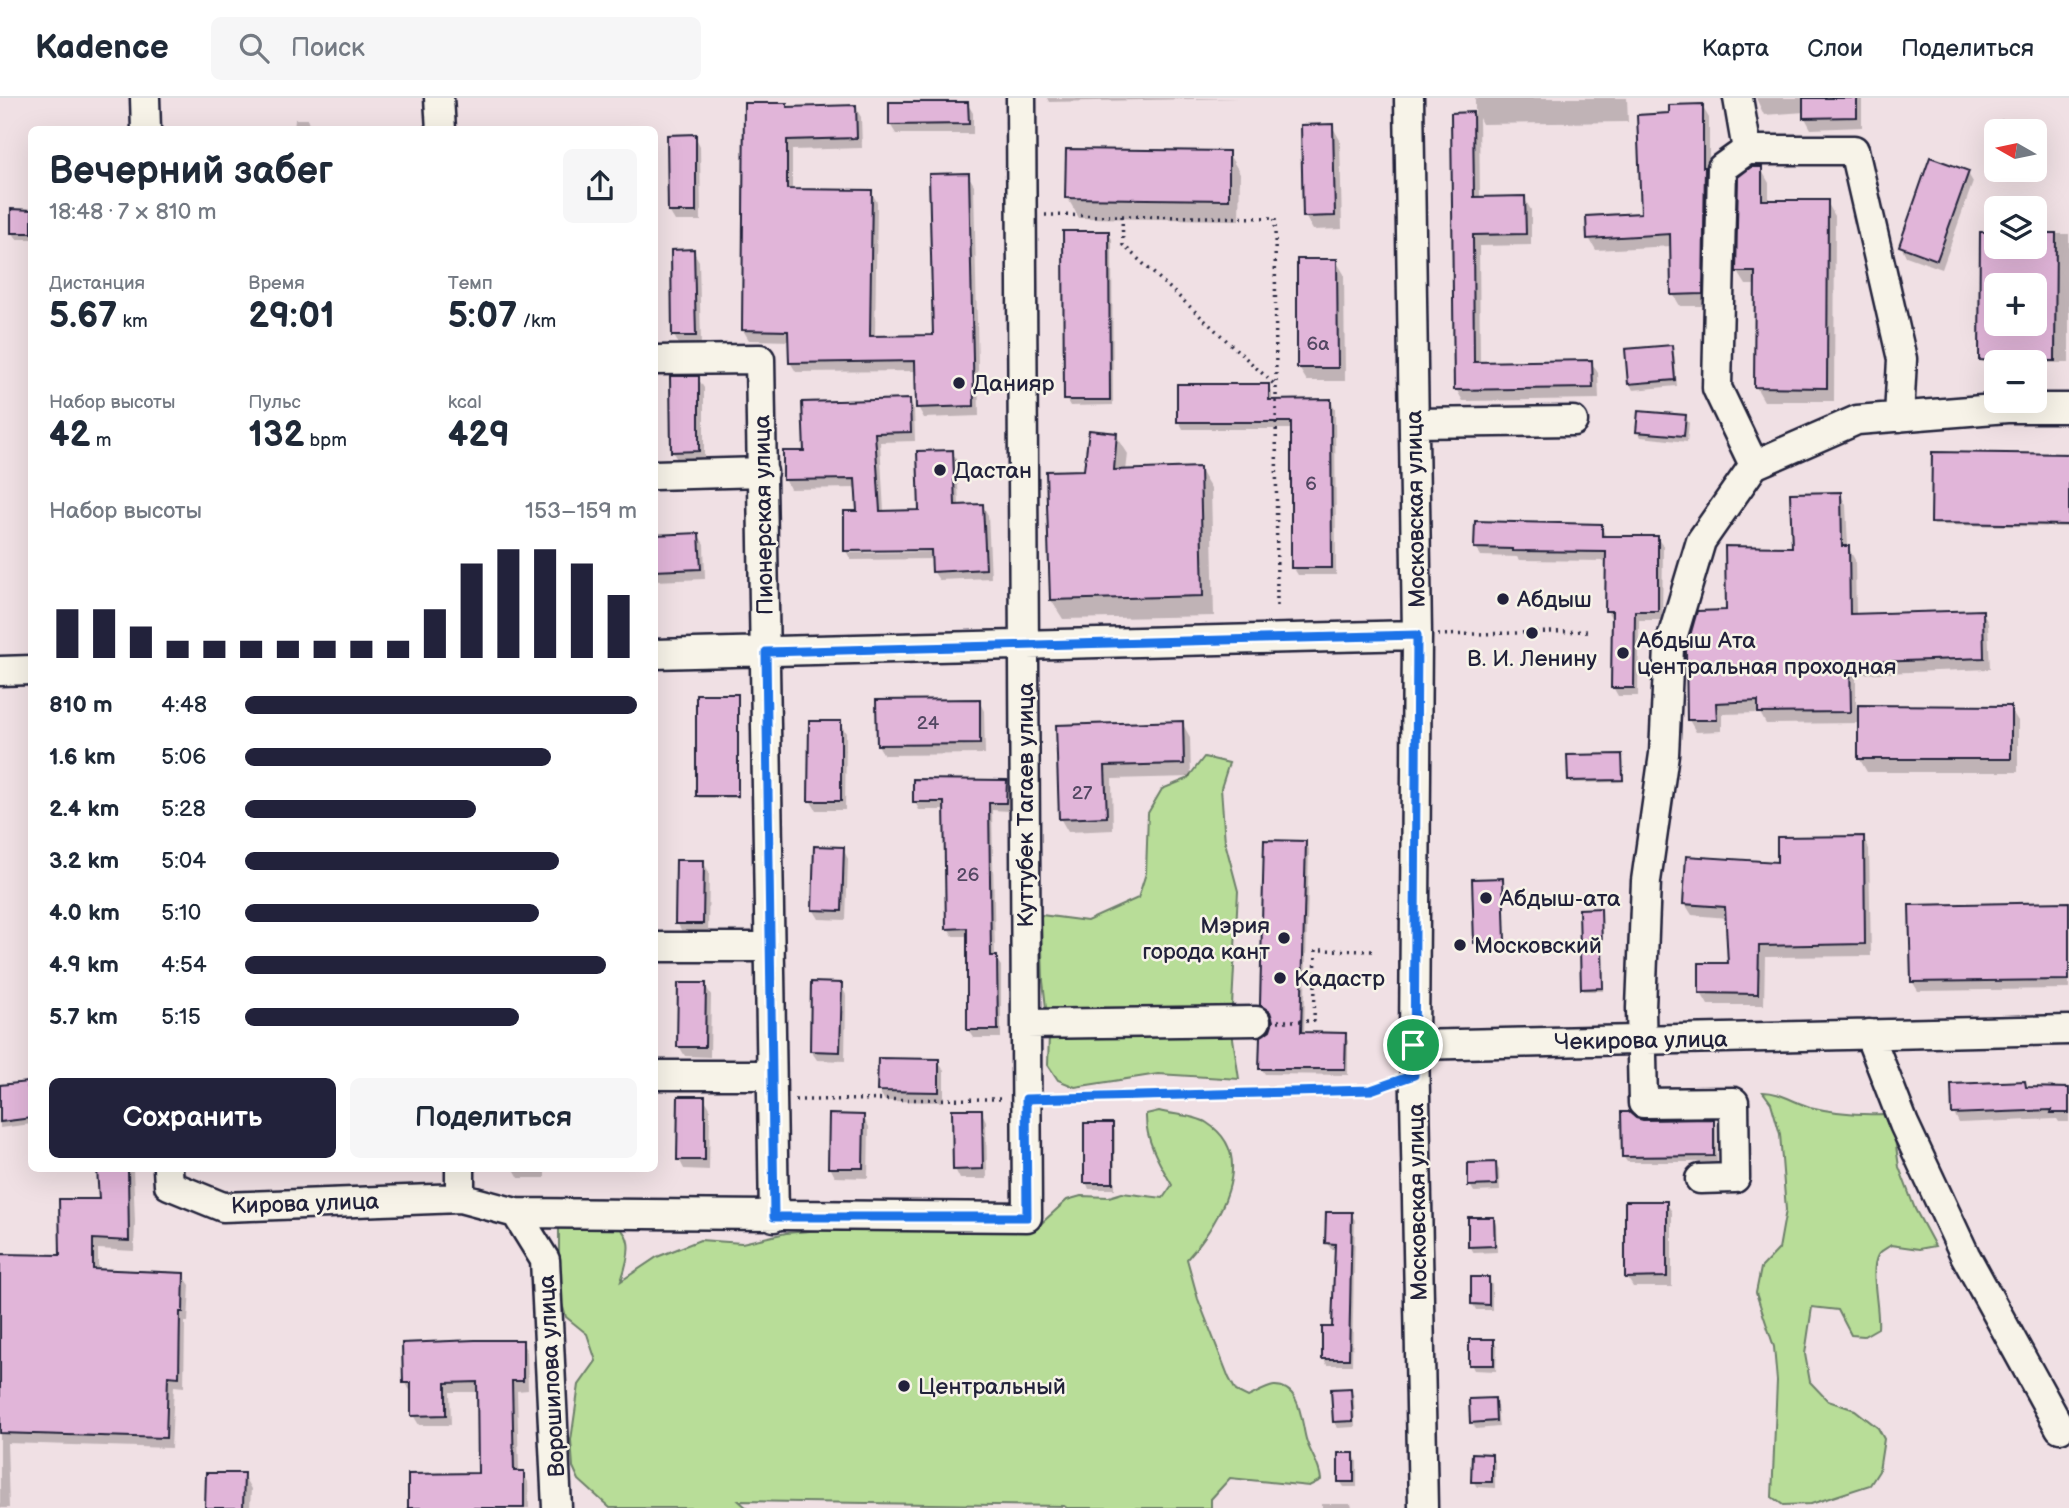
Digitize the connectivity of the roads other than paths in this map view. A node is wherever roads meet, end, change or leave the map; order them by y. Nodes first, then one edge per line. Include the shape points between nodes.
1 (145, 98) edge
2 (439, 98) edge
3 (1021, 98) edge
4 (1409, 98) edge
5 (1738, 98) edge
6 (146, 126) edge
7 (441, 126) edge
8 (1747, 150) junction
9 (658, 360) edge
10 (2069, 408) edge
11 (1899, 417) junction
12 (1573, 421) dead end
13 (1414, 423) junction
14 (1754, 465) junction
15 (763, 472) junction
16 (658, 475) edge
17 (1417, 635) junction
18 (1024, 645) junction
19 (766, 652) junction
20 (658, 654) edge
21 (28, 670) edge
22 (0, 671) edge
23 (658, 947) edge
24 (770, 947) junction
25 (1255, 1021) road end
26 (1026, 1024) junction
27 (2069, 1030) edge
28 (1869, 1034) junction
29 (1642, 1040) junction
30 (1413, 1045) junction
31 (658, 1075) edge
32 (772, 1088) junction
33 (168, 1172) edge
34 (460, 1172) edge
35 (1700, 1179) dead end
36 (460, 1198) junction
37 (516, 1213) junction
38 (774, 1217) junction
39 (2060, 1428) dead end
40 (557, 1508) edge
41 (1423, 1508) edge

1 - 6 street
2 - 7 street
3 - 18 street, Куттубек Тагаев улица
4 - 13 street, Московская улица
5 - 8 street
8 - 11 street via 1854,150 1902,359
8 - 14 street via 1722,168 1717,387
9 - 15 street, Пионерская улица via 760,359
10 - 11 street
11 - 14 street via 1857,420
12 - 13 street
13 - 17 street, Московская улица
14 - 29 street via 1701,541 1669,648 1664,754 1646,881
15 - 16 street
15 - 19 street, Пионерская улица
17 - 18 street
17 - 30 street, Московская улица
18 - 19 street
18 - 26 street, Куттубек Тагаев улица
19 - 20 street
19 - 24 street, Пионерская улица
21 - 22 street
23 - 24 street
24 - 32 street, Пионерская улица
25 - 26 street
26 - 38 street, Куттубек Тагаев улица via 1027,1217
27 - 28 street, Чекирова улица
28 - 29 street, Чекирова улица
28 - 39 street via 1904,1124 1965,1255
29 - 30 street, Чекирова улица
29 - 35 street via 1643,1104 1734,1102 1735,1178
30 - 41 street, Московская улица
31 - 32 street
32 - 38 street, Пионерская улица
33 - 36 street, Кирова улица via 169,1185 223,1207
34 - 36 street
36 - 37 street
37 - 38 street
37 - 40 street, Ворошилова улица via 545,1260

